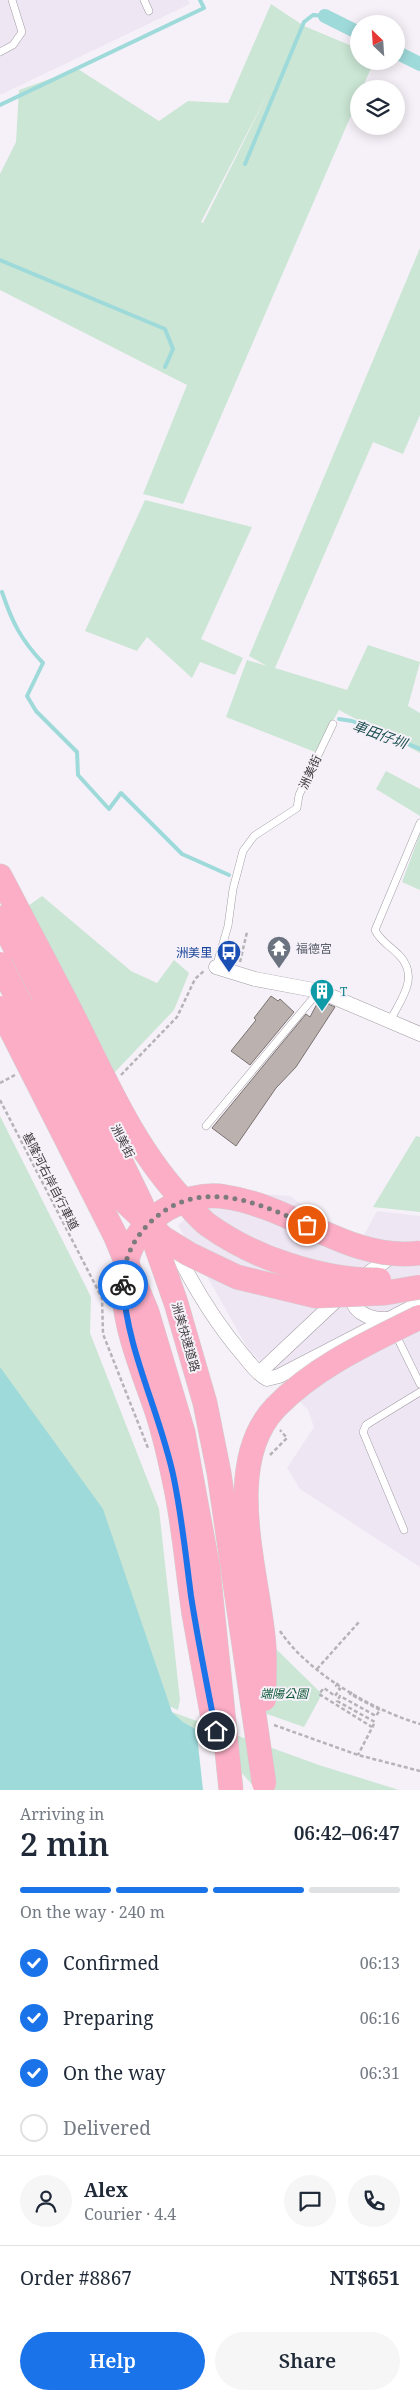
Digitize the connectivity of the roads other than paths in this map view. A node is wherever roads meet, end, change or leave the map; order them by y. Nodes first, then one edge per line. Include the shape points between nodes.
1 (12, 0) edge
2 (144, 0) edge
3 (149, 11) dead end
4 (0, 52) edge
5 (333, 724) dead end
6 (420, 822) edge
7 (0, 876) edge
8 (0, 900) edge
9 (0, 918) edge
10 (0, 964) edge
11 (216, 967) joint
12 (319, 991) junction
13 (0, 1008) edge
14 (390, 1021) junction
15 (420, 1034) edge
16 (206, 1126) dead end
17 (420, 1245) edge
18 (420, 1253) edge
19 (420, 1275) edge
20 (355, 1283) junction
21 (420, 1287) edge
22 (420, 1303) edge
23 (420, 1317) edge
24 (388, 1319) junction
25 (259, 1373) junction
26 (420, 1384) edge
27 (420, 1392) edge
28 (404, 1530) dead end
29 (264, 1787) edge
30 (226, 1790) edge
31 (231, 1790) edge

1 - 4 lane via 22,32 12,45
2 - 3 lane
5 - 11 lane, 洲美街 via 299,795 297,808 254,836 243,851
6 - 14 lane via 375,930 378,938 409,968 410,982
7 - 19 highway, bridge via 137,1139 157,1170 207,1224 240,1246 313,1273 343,1279 377,1280
8 - 25 street, 洲美街 via 192,1285 219,1328
9 - 29 highway, 洲美快速道路, bridge via 142,1204 176,1303 205,1403 219,1473
10 - 21 highway, bridge via 119,1196 163,1238 237,1277 316,1296 385,1293
11 - 12 street
12 - 14 street
12 - 16 lane
13 - 31 highway, bridge via 115,1236 147,1312 183,1432 208,1568
14 - 15 street
17 - 20 street via 389,1258
18 - 30 highway, bridge via 379,1252 353,1245 249,1200 223,1196 199,1197 173,1205 154,1217 129,1252 123,1279 125,1312 156,1409 174,1480
20 - 24 street via 353,1302 358,1311 375,1319
20 - 25 street
22 - 24 street
23 - 29 highway, bridge via 361,1347 296,1389 274,1409 260,1428 252,1450 246,1478 264,1646
24 - 25 street via 279,1376 267,1379
24 - 26 lane
27 - 28 lane via 366,1425 363,1432

